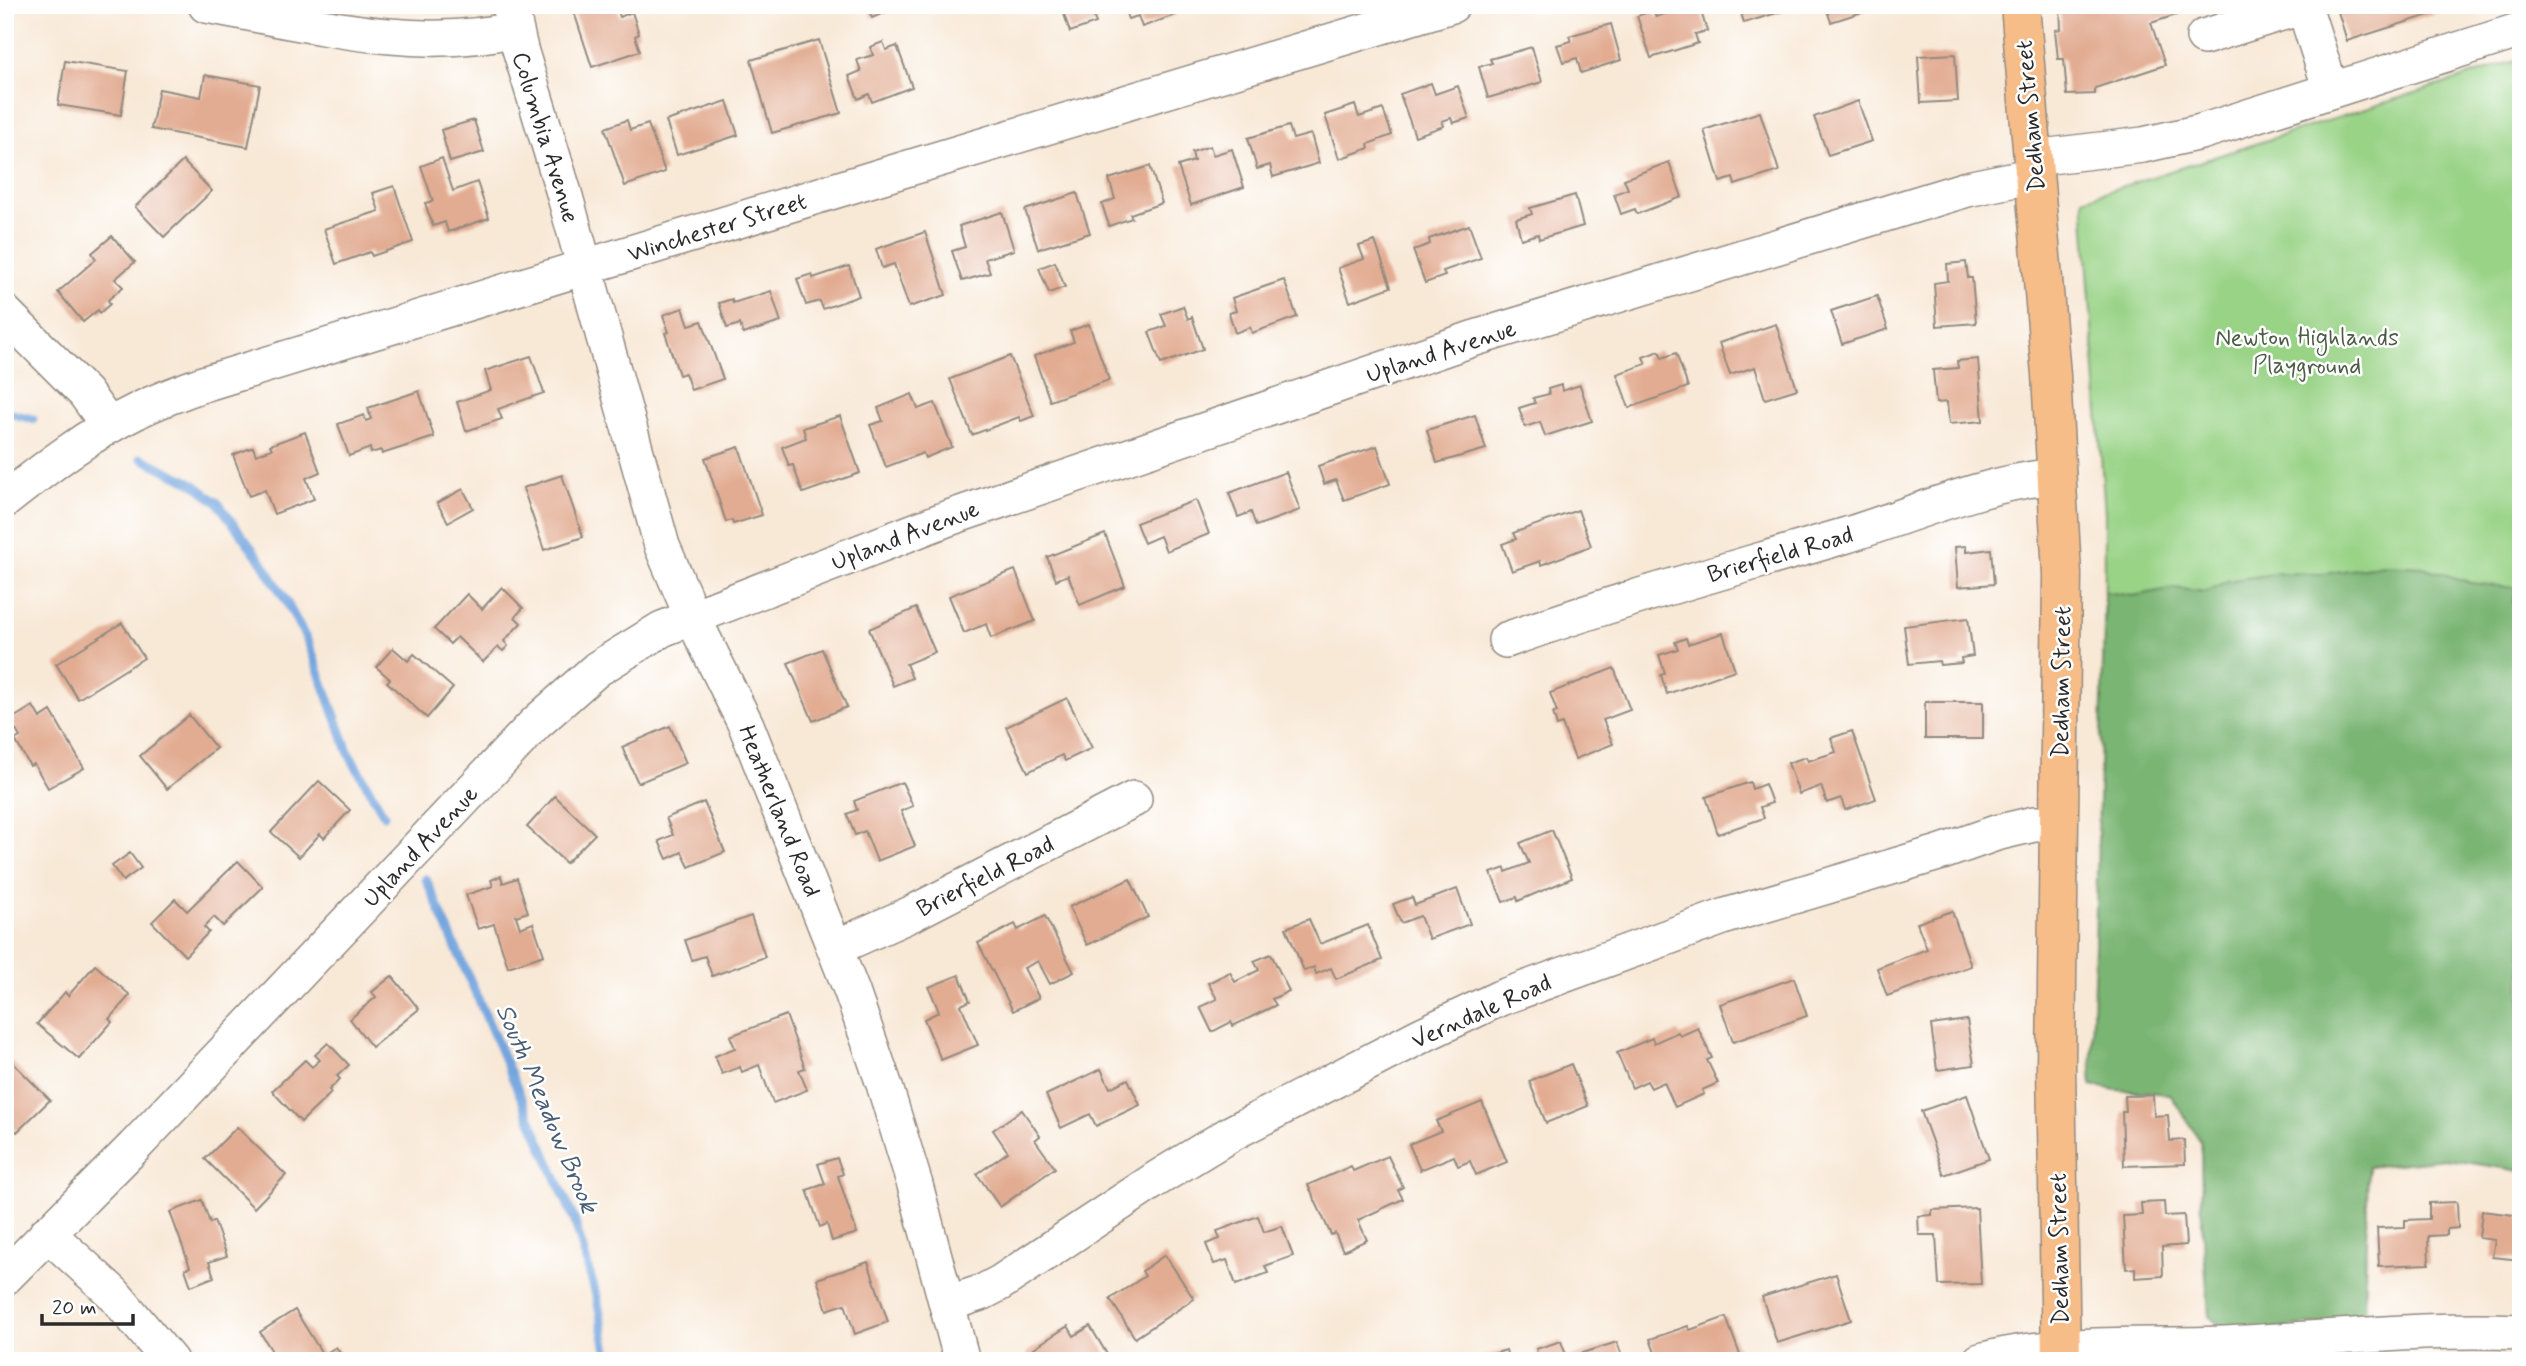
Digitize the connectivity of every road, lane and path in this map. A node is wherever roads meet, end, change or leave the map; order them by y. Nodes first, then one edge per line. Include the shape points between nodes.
1 (206, 5) edge
2 (1452, 5) edge
3 (2020, 5) edge
4 (512, 17) edge
5 (2521, 30) edge
6 (2204, 37) dead end
7 (2332, 90) junction
8 (2034, 167) junction
9 (584, 268) junction
10 (5, 313) edge
11 (109, 426) junction
12 (2057, 476) junction
13 (5, 500) edge
14 (692, 616) junction
15 (1506, 640) dead end
16 (1134, 799) dead end
17 (2059, 824) junction
18 (835, 948) junction
19 (47, 1233) junction
20 (5, 1277) edge
21 (947, 1304) junction
22 (2521, 1332) edge
23 (2061, 1355) edge
24 (170, 1361) edge
25 (961, 1361) edge
26 (1980, 1361) edge

1 - 4 street via 404,36 464,38
2 - 9 street, Winchester Street
3 - 8 main road, Dedham Street
4 - 9 street, Columbia Avenue
5 - 7 street, Upland Avenue
6 - 7 street via 2304,6
7 - 8 street, Upland Avenue via 2170,140
8 - 12 main road, Dedham Street
8 - 14 street, Upland Avenue via 1472,339 946,519
9 - 11 street, Winchester Street via 203,384
9 - 14 street, Heatherland Road via 653,519
10 - 11 street via 96,405
11 - 13 street, Winchester Street
12 - 15 street, Brierfield Road via 1995,487
12 - 17 main road, Dedham Street via 2062,574
14 - 18 street, Heatherland Road via 746,725
14 - 19 street, Upland Avenue via 597,669 546,713
16 - 18 street, Brierfield Road
17 - 21 street, Verndale Road via 2034,824 1996,833 1748,909 1500,998 1232,1133 1000,1283
17 - 23 main road, Dedham Street via 2056,1066
18 - 21 street, Heatherland Road via 884,1084
19 - 20 street, Upland Avenue
19 - 24 street via 113,1293
21 - 25 street, Heatherland Road
22 - 23 street via 2431,1332
23 - 26 street via 2004,1354

